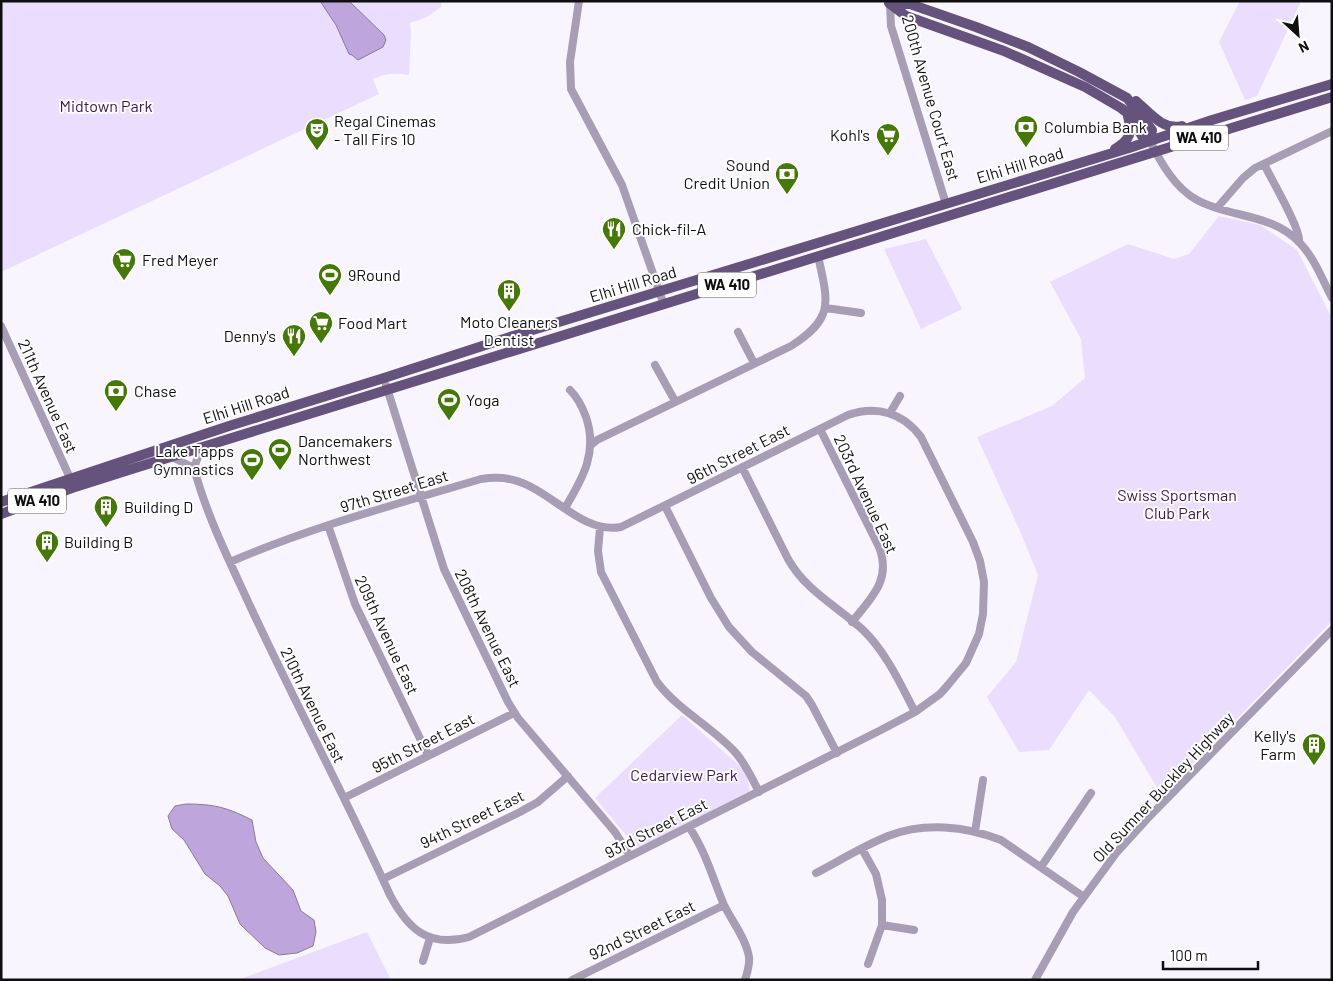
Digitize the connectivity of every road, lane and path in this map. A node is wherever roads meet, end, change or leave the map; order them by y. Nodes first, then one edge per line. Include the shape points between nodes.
1 (579, 1) edge
2 (917, 1) edge
3 (889, 2) edge
4 (929, 11) junction
5 (1332, 84) edge
6 (1332, 97) edge
7 (1127, 98) junction
8 (1127, 112) junction
9 (1212, 120) junction
10 (1332, 131) edge
11 (1150, 141) junction
12 (1156, 152) junction
13 (1083, 162) junction
14 (1264, 164) junction
15 (946, 204) junction
16 (1217, 208) junction
17 (1299, 242) junction
18 (818, 256) junction
19 (659, 292) junction
20 (1332, 298) edge
21 (664, 305) junction
22 (826, 308) junction
23 (861, 313) dead end
24 (1, 326) edge
25 (738, 332) dead end
26 (754, 363) junction
27 (656, 365) dead end
28 (384, 378) junction
29 (388, 390) junction
30 (570, 390) dead end
31 (900, 396) dead end
32 (675, 401) junction
33 (890, 413) junction
34 (820, 428) junction
35 (591, 445) junction
36 (201, 448) junction
37 (172, 457) junction
38 (742, 467) junction
39 (194, 468) junction
40 (70, 478) junction
41 (421, 497) junction
42 (1, 502) edge
43 (665, 506) junction
44 (565, 508) junction
45 (1, 514) edge
46 (328, 524) junction
47 (600, 528) junction
48 (230, 562) junction
49 (852, 622) junction
50 (1332, 630) edge
51 (915, 712) junction
52 (514, 713) junction
53 (837, 753) junction
54 (428, 755) junction
55 (568, 776) junction
56 (983, 780) dead end
57 (759, 792) junction
58 (1091, 793) dead end
59 (344, 798) junction
60 (689, 827) junction
61 (975, 832) junction
62 (862, 849) junction
63 (630, 856) junction
64 (1041, 867) junction
65 (816, 873) dead end
66 (383, 879) junction
67 (1084, 897) junction
68 (724, 905) junction
69 (882, 925) junction
70 (914, 930) dead end
71 (430, 938) junction
72 (423, 961) dead end
73 (868, 964) dead end
74 (572, 980) edge
75 (745, 980) edge
76 (1035, 980) edge

1 - 19 street via 570,62 574,98 622,185
2 - 4 main road
3 - 4 main road via 910,4
3 - 8 main road via 906,16 1004,51 1085,87
3 - 15 street, 200th Avenue Court East via 891,26
4 - 7 main road via 1028,47
5 - 9 main road, Elhi Hill Road / WA 410
6 - 12 main road, Elhi Hill Road / WA 410
7 - 9 main road via 1170,128
7 - 11 main road via 1152,130
8 - 11 main road via 1142,136
8 - 13 main road via 1131,127 1124,143
9 - 11 main road, Elhi Hill Road / WA 410
10 - 14 street
11 - 12 street
11 - 13 main road, Elhi Hill Road / WA 410
12 - 16 street via 1183,190 1196,200
12 - 18 main road, Elhi Hill Road / WA 410
13 - 15 main road, Elhi Hill Road / WA 410
14 - 16 street via 1243,178
14 - 17 street via 1300,237
15 - 19 main road, Elhi Hill Road / WA 410
16 - 17 street via 1261,219
17 - 20 street
18 - 21 main road, Elhi Hill Road / WA 410
18 - 22 street
19 - 21 street
19 - 28 main road, Elhi Hill Road / WA 410
21 - 29 main road, Elhi Hill Road / WA 410
22 - 23 street
22 - 26 street via 824,315 804,338
24 - 40 street, 211th Avenue East
25 - 26 street
26 - 32 street
27 - 32 street
28 - 29 street, 208th Avenue East
28 - 40 main road, Elhi Hill Road / WA 410
29 - 36 main road, Elhi Hill Road / WA 410
29 - 41 street, 208th Avenue East
30 - 35 street via 582,405
31 - 33 street
32 - 35 street
33 - 34 street, 96th Street East via 876,410 857,412
33 - 51 street, 93rd Street East via 912,426 921,437 977,551 982,572 984,598 973,650 948,686
34 - 38 street, 96th Street East
34 - 49 street, 203rd Avenue East via 883,561 883,576 877,590
35 - 44 street via 582,476
36 - 37 main road, Elhi Hill Road / WA 410
36 - 39 street
37 - 39 street
37 - 45 main road, Elhi Hill Road / WA 410
38 - 43 street, 96th Street East
38 - 49 street via 797,574 808,587
39 - 48 street, 210th Avenue East via 209,515
40 - 42 main road, Elhi Hill Road / WA 410
41 - 44 street, 97th Street East via 481,479 504,478 527,484
41 - 46 street, 97th Street East
41 - 52 street, 208th Avenue East via 444,569
43 - 47 street, 96th Street East via 621,527
43 - 53 street via 722,618 752,652 806,696
44 - 47 street, 97th Street East
46 - 48 street, 97th Street East
46 - 54 street, 209th Avenue East via 355,604
47 - 57 street via 598,551 601,572 657,682 669,697 735,752
48 - 59 street, 210th Avenue East
49 - 51 street via 869,636 883,655
50 - 67 street, Old Sumner Buckley Highway via 1143,824 1117,852
51 - 53 street, 93rd Street East
52 - 54 street, 95th Street East
52 - 55 street, 208th Avenue East
53 - 57 street, 93rd Street East
54 - 59 street, 95th Street East
55 - 63 street, 208th Avenue East via 615,832
55 - 66 street, 94th Street East via 538,802
56 - 61 street
57 - 60 street, 93rd Street East
58 - 64 street
59 - 66 street, 210th Avenue East
60 - 63 street, 93rd Street East
60 - 68 street
61 - 62 street via 957,828 924,828 889,836
61 - 64 street via 1001,840
62 - 65 street
62 - 69 street via 880,885
63 - 71 street, 93rd Street East via 469,937 459,940
64 - 67 street
66 - 71 street, 210th Avenue East via 400,914
67 - 76 street, Old Sumner Buckley Highway
68 - 74 street, 92nd Street East
68 - 75 street via 749,957
69 - 70 street
69 - 73 street
71 - 72 street

